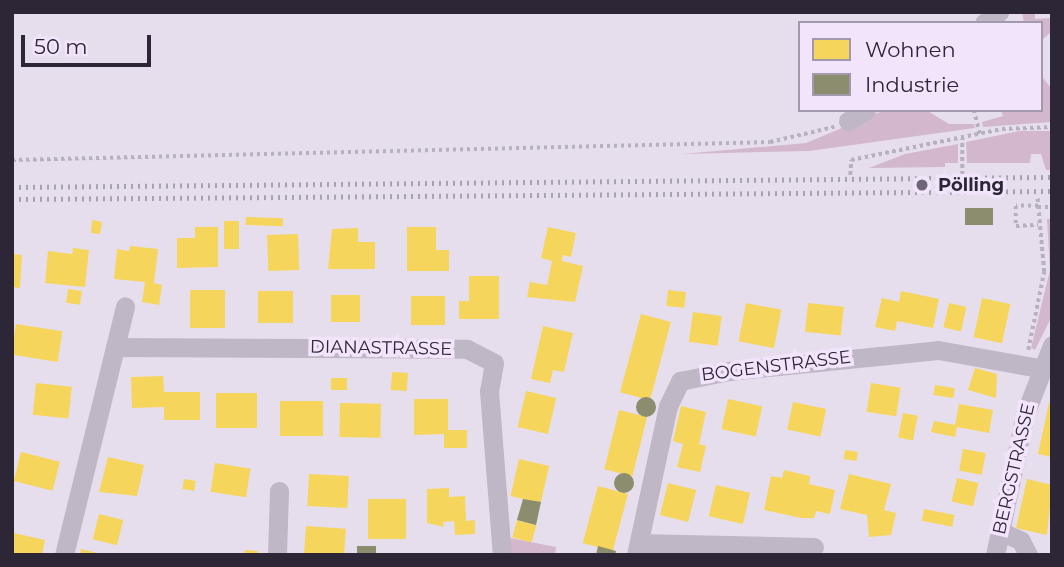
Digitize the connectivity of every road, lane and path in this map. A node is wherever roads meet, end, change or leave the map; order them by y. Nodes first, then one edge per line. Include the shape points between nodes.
1 (863, 112) edge
2 (974, 112) edge
3 (848, 121) joint
4 (1052, 127) edge
5 (980, 134) junction
6 (962, 139) junction
7 (12, 160) edge
8 (962, 174) dead end
9 (850, 176) dead end
10 (1037, 195) dead end
11 (1038, 207) junction
12 (1052, 207) edge
13 (1038, 225) junction
14 (125, 306) dead end
15 (1052, 345) edge
16 (115, 347) junction
17 (1032, 367) junction
18 (279, 491) dead end
19 (1000, 531) junction
20 (814, 547) dead end
21 (638, 549) edge
22 (64, 555) edge
23 (278, 555) edge
24 (502, 555) edge
25 (995, 555) edge
26 (1028, 555) edge

1 - 3 street
2 - 5 path
3 - 7 path via 808,136 770,142
4 - 5 path
5 - 6 path
6 - 8 path
6 - 9 path via 851,160
10 - 11 path
11 - 12 path
11 - 13 path
11 - 13 path via 1016,206 1016,226
13 - 17 path via 1044,272
14 - 16 street
15 - 17 street, BERGSTRASSE
16 - 22 street
16 - 24 street, DIANASTRASSE via 467,349 494,363 489,391
17 - 19 street, BERGSTRASSE
17 - 21 street, BOGENSTRASSE via 938,349 729,370 680,381 668,406
18 - 23 street
19 - 25 street, BERGSTRASSE
19 - 26 street via 1021,541
20 - 21 street, BOGENSTRASSE

